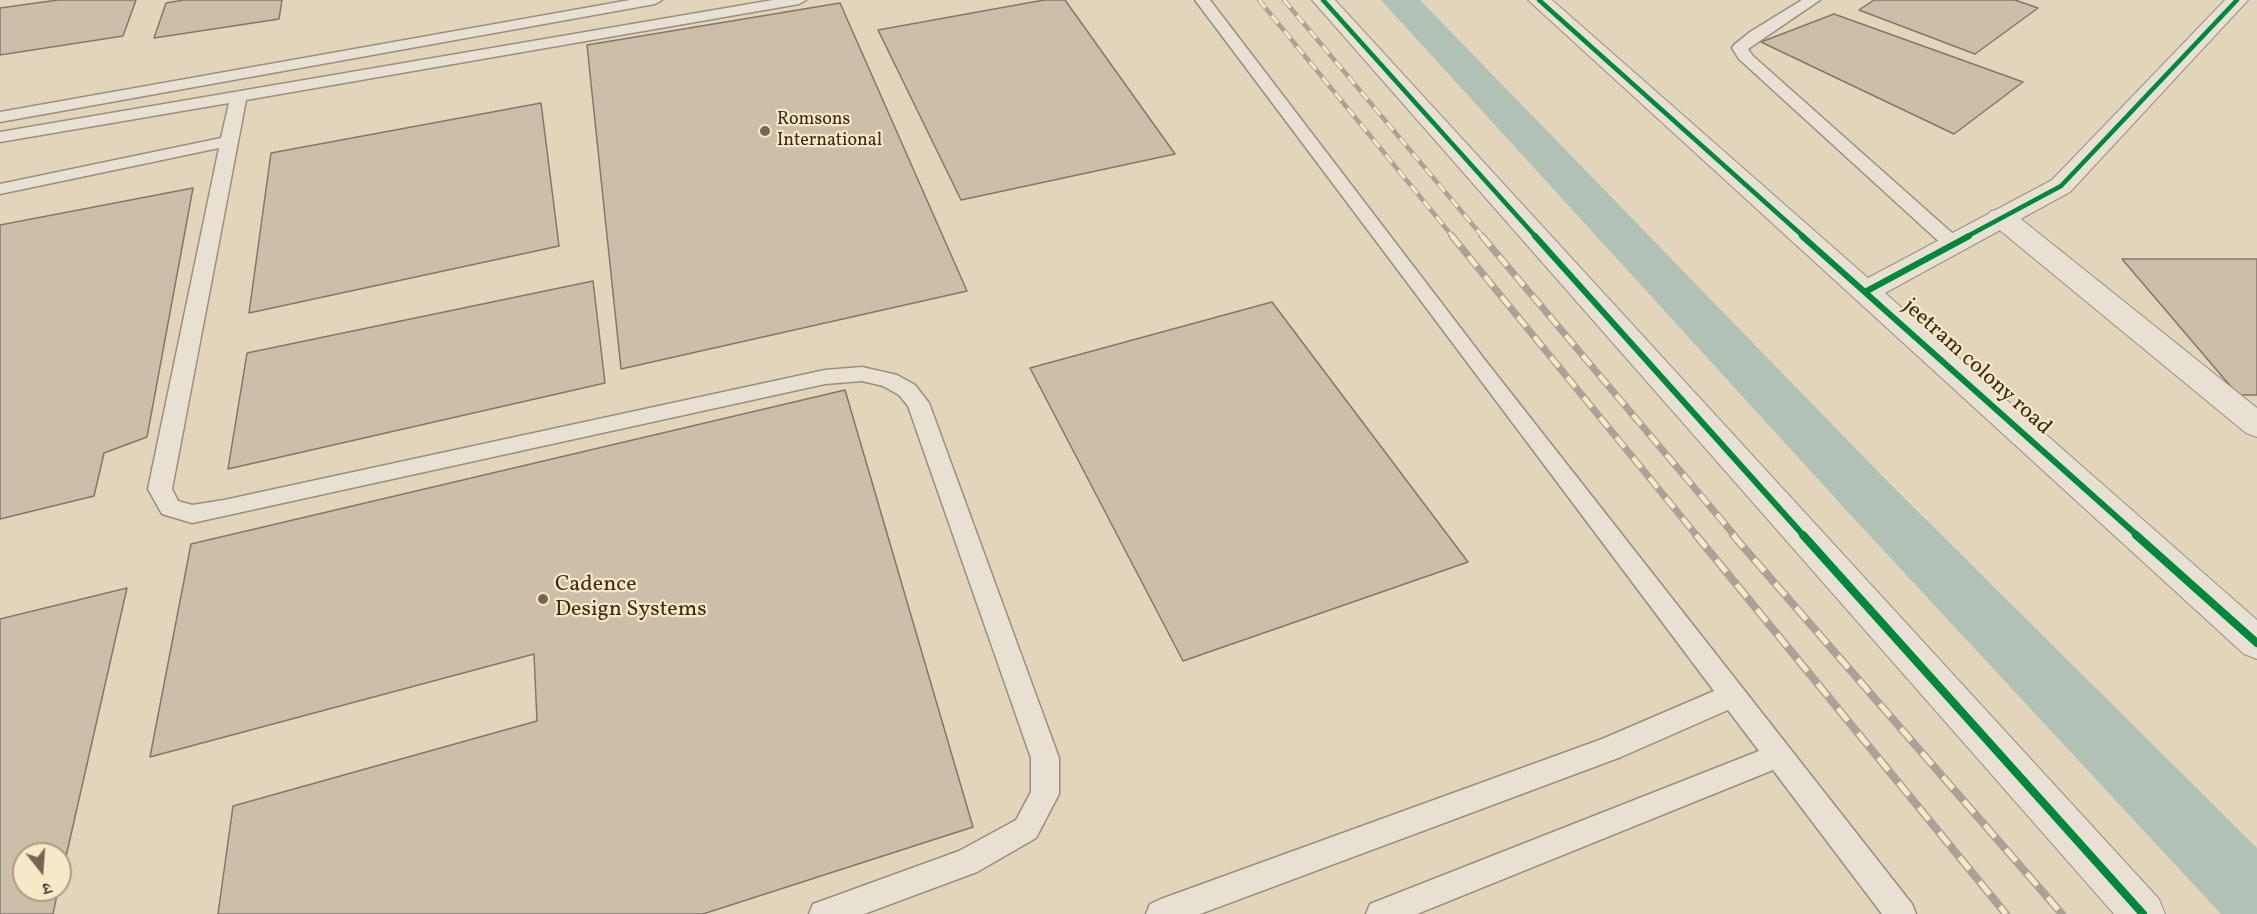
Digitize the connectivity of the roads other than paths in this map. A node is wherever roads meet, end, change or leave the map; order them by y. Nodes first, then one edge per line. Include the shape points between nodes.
1 (655, 0) edge
2 (799, 0) edge
3 (1202, 0) edge
4 (1323, 0) edge
5 (1539, 0) edge
6 (1813, 0) edge
7 (2237, 0) edge
8 (616, 7) junction
9 (621, 31) junction
10 (238, 97) junction
11 (0, 117) edge
12 (0, 137) edge
13 (230, 141) junction
14 (0, 189) edge
15 (2001, 217) junction
16 (1953, 244) junction
17 (1865, 292) junction
18 (2257, 425) edge
19 (2257, 643) edge
20 (1733, 695) junction
21 (1777, 756) junction
22 (824, 914) edge
23 (1161, 914) edge
24 (1381, 914) edge
25 (1901, 914) edge
26 (2144, 914) edge

1 - 8 lane
2 - 9 lane
3 - 20 lane
4 - 26 street
5 - 17 street, jeetram colony road
6 - 16 lane via 1740,48
7 - 15 street via 2061,186
8 - 9 lane
8 - 11 lane
9 - 10 lane
10 - 12 lane
10 - 13 lane
13 - 14 lane
13 - 22 lane via 159,489 170,508 192,514 224,509 825,377 862,374 890,380 907,390 918,403 1045,759 1045,794 1026,829 967,862
15 - 16 street
15 - 18 street
16 - 17 street
17 - 19 street, jeetram colony road
20 - 21 lane
20 - 23 lane via 1611,748
21 - 24 lane
21 - 25 lane

